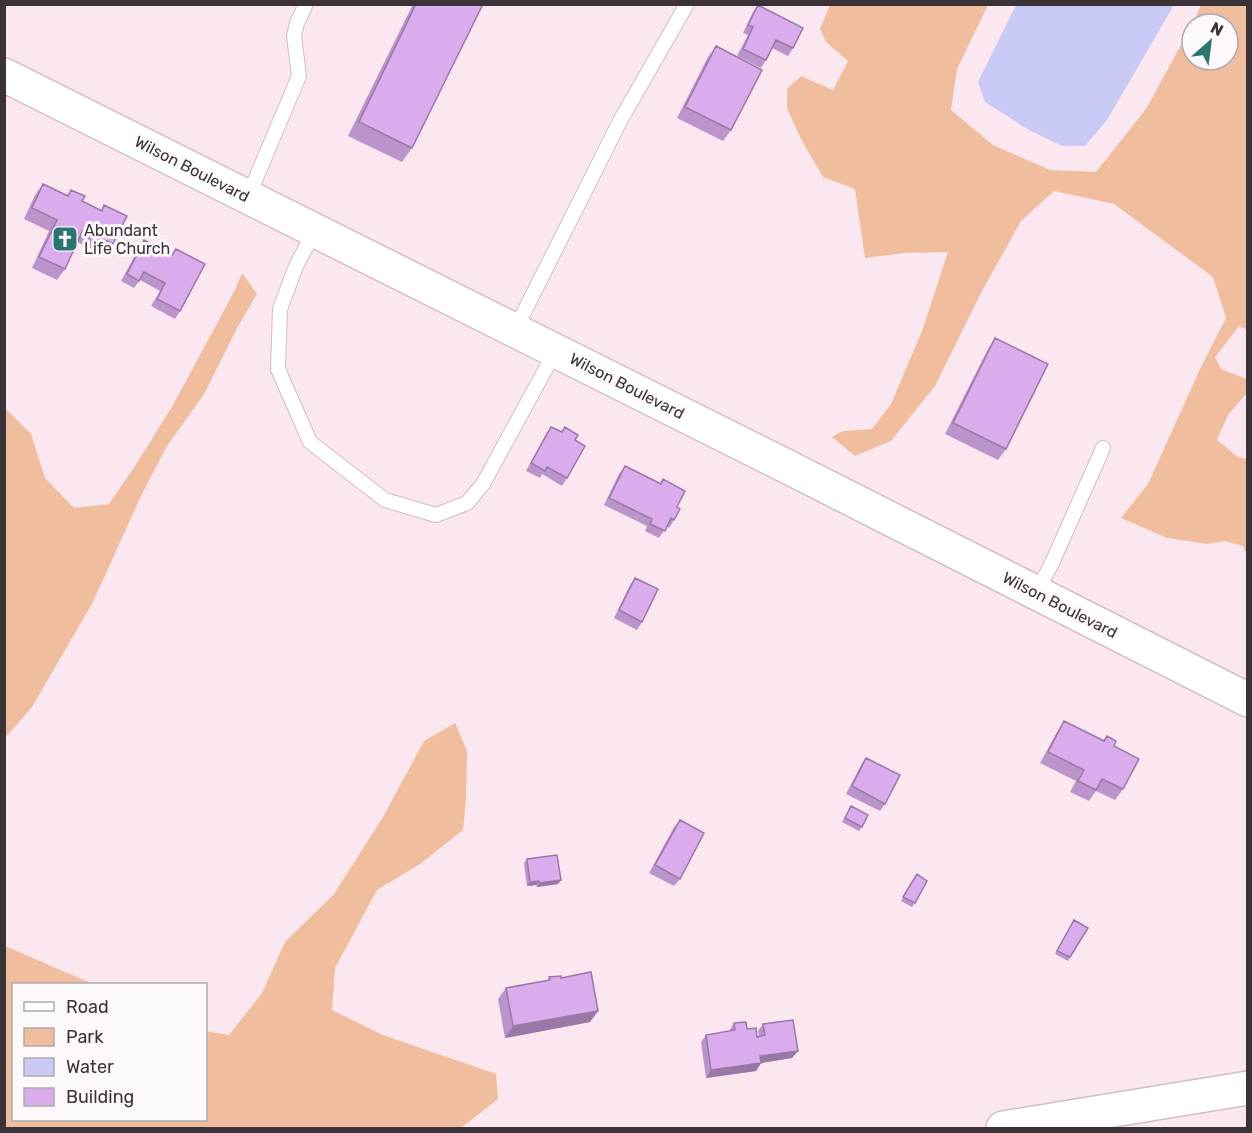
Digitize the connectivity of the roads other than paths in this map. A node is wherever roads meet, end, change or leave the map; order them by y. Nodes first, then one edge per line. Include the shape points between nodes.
1 (306, 4) edge
2 (687, 4) edge
3 (4, 75) edge
4 (248, 197) junction
5 (315, 230) junction
6 (515, 330) junction
7 (556, 350) junction
8 (1103, 448) dead end
9 (1036, 593) junction
10 (1248, 700) edge
11 (1248, 1088) edge
12 (1003, 1128) edge

1 - 4 lane via 294,36 299,76
2 - 6 lane via 620,121
3 - 4 main road, Wilson Boulevard
4 - 5 main road, Wilson Boulevard
5 - 6 main road, Wilson Boulevard
5 - 7 lane via 280,309 278,369 310,442 384,501 436,515 467,503 483,484
6 - 7 main road, Wilson Boulevard
7 - 9 main road, Wilson Boulevard
8 - 9 lane
9 - 10 main road, Wilson Boulevard
11 - 12 main road

